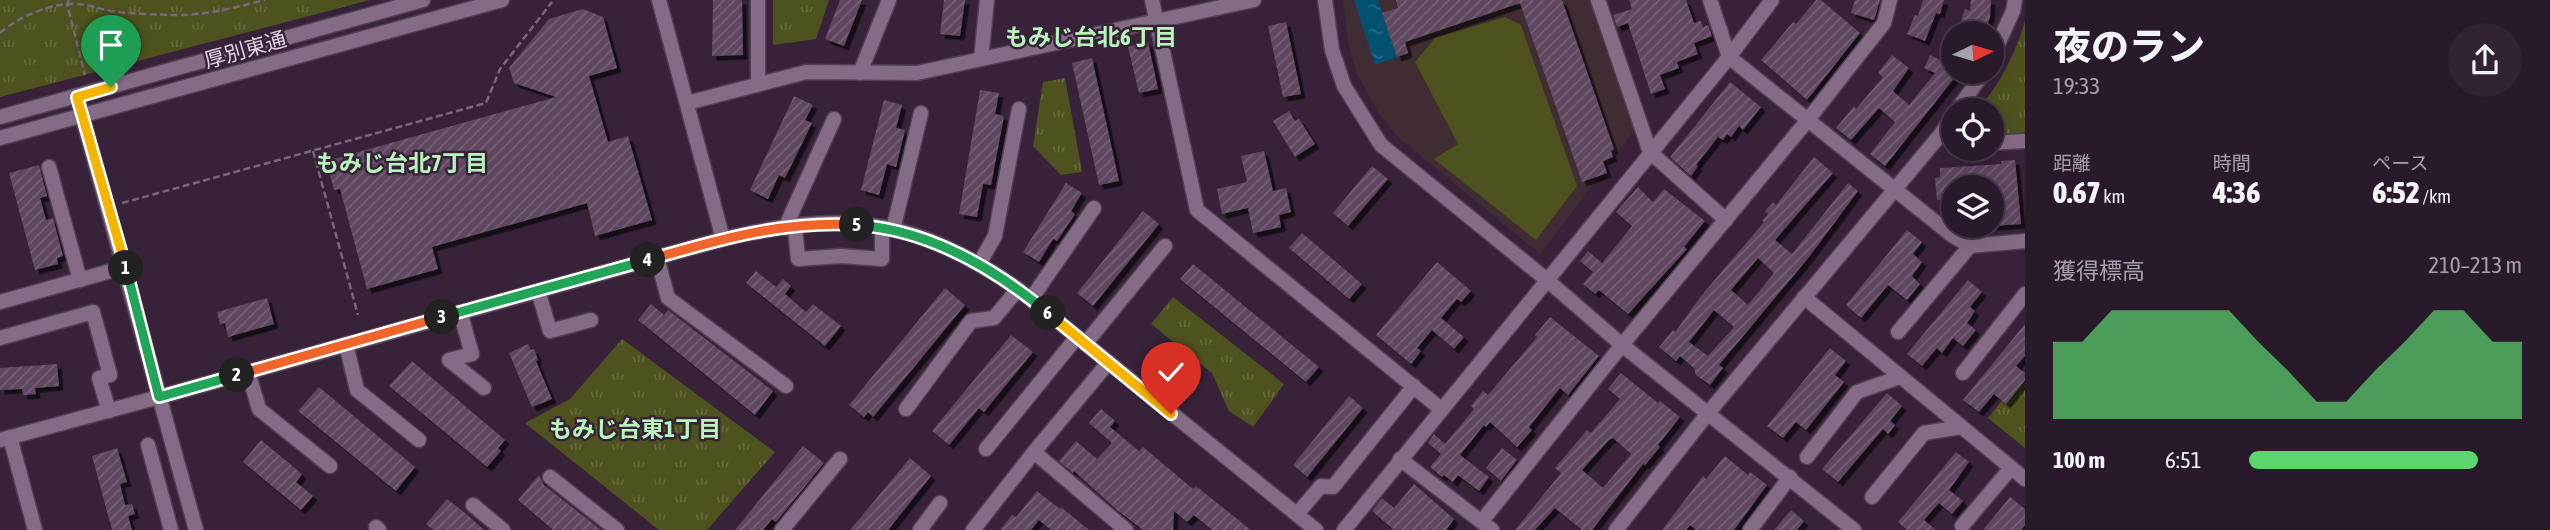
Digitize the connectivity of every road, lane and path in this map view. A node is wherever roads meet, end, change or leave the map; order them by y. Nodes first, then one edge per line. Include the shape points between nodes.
1 (265, 0) edge
2 (423, 0) edge
3 (445, 0) edge
4 (502, 0) edge
5 (659, 0) edge
6 (758, 0) edge
7 (889, 0) edge
8 (987, 0) edge
9 (1152, 0) edge
10 (1254, 0) edge
11 (1325, 0) edge
12 (1598, 0) edge
13 (1710, 0) edge
14 (1772, 0) edge
15 (1890, 0) edge
16 (2015, 0) edge
17 (68, 2) edge
18 (552, 2) dead end
19 (450, 15) junction
20 (1156, 22) junction
21 (2004, 31) edge
22 (0, 33) edge
23 (1729, 57) junction
24 (981, 59) junction
25 (860, 73) junction
26 (85, 75) dead end
27 (758, 84) junction
28 (77, 97) junction
29 (687, 103) junction
30 (1019, 109) dead end
31 (921, 113) dead end
32 (0, 117) edge
33 (83, 117) junction
34 (834, 119) dead end
35 (1807, 121) junction
36 (0, 138) edge
37 (2025, 141) edge
38 (2004, 142) edge
39 (1941, 143) edge
40 (313, 150) junction
41 (1650, 152) junction
42 (49, 167) dead end
43 (1893, 190) junction
44 (108, 207) junction
45 (1094, 208) dead end
46 (1727, 220) junction
47 (790, 227) junction
48 (887, 229) junction
49 (723, 239) junction
50 (2025, 240) edge
51 (1165, 246) dead end
52 (1970, 246) junction
53 (657, 257) junction
54 (979, 264) junction
55 (125, 267) junction
56 (80, 280) junction
57 (1547, 280) junction
58 (1018, 289) junction
59 (538, 290) junction
60 (2025, 294) edge
61 (1804, 297) junction
62 (1031, 299) junction
63 (0, 302) edge
64 (460, 312) junction
65 (358, 315) dead end
66 (591, 320) dead end
67 (1898, 332) dead end
68 (0, 338) edge
69 (1081, 341) junction
70 (346, 344) junction
71 (1622, 345) junction
72 (1108, 363) junction
73 (248, 372) junction
74 (1963, 373) dead end
75 (1900, 376) junction
76 (786, 386) dead end
77 (1414, 386) junction
78 (484, 388) dead end
79 (159, 397) junction
80 (906, 409) dead end
81 (1441, 410) junction
82 (109, 411) junction
83 (1709, 412) junction
84 (1961, 427) junction
85 (5, 438) edge
86 (418, 440) dead end
87 (148, 445) dead end
88 (986, 449) dead end
89 (1034, 452) junction
90 (1807, 457) dead end
91 (1400, 459) junction
92 (840, 460) dead end
93 (330, 466) dead end
94 (2011, 468) junction
95 (550, 477) dead end
96 (1790, 478) junction
97 (2025, 479) edge
98 (184, 484) junction
99 (161, 492) junction
100 (1872, 497) dead end
101 (940, 503) dead end
102 (472, 505) dead end
103 (1297, 514) junction
104 (1487, 526) edge
105 (1962, 526) dead end
106 (35, 530) edge
107 (171, 530) edge
108 (196, 530) edge
109 (503, 530) edge
110 (617, 530) edge
111 (782, 530) edge
112 (920, 530) edge
113 (973, 530) edge
114 (1126, 530) edge
115 (1316, 530) edge
116 (1344, 530) edge
117 (1616, 530) edge
118 (1749, 530) edge
119 (1854, 530) edge

1 - 17 path via 208,13 172,15
2 - 28 street, 厚別東通
3 - 19 street
4 - 19 street, 厚別東通
5 - 29 street
6 - 27 street
7 - 25 street
8 - 24 street
9 - 20 street
10 - 20 street
11 - 57 street via 1332,50 1344,86 1381,145
12 - 41 street
13 - 23 street
14 - 23 street
15 - 35 street via 1884,23
16 - 21 street
17 - 22 path via 32,14
17 - 26 path
18 - 40 path via 500,69 485,103
19 - 33 street, 厚別東通
20 - 24 street
20 - 77 street via 1197,210
23 - 35 street
23 - 41 street
24 - 25 street via 917,73
25 - 27 street via 806,72
27 - 29 street
28 - 32 street, 厚別東通
28 - 33 street
29 - 49 street
30 - 54 street via 995,236
31 - 48 street
33 - 36 street, 厚別東通
33 - 44 street
34 - 47 street
35 - 43 street
35 - 46 street
37 - 38 street
39 - 43 street
40 - 44 path
40 - 65 path
41 - 46 street
41 - 57 street
42 - 56 street
43 - 52 street
43 - 61 street
44 - 55 street
45 - 62 street
46 - 71 street
47 - 48 street via 824,223
47 - 48 street via 798,259 882,259
47 - 49 street
48 - 54 street
49 - 53 street
50 - 52 street
51 - 69 street
52 - 67 street
53 - 59 street
53 - 76 street via 668,298
54 - 58 street
55 - 56 street
55 - 79 street
56 - 63 street
57 - 71 street
57 - 81 street
58 - 62 street
58 - 80 street via 994,318 971,321
59 - 64 street
59 - 66 street via 550,331
60 - 74 street
61 - 75 street
61 - 83 street
62 - 69 street
64 - 70 street
64 - 78 street via 472,354 449,360
68 - 82 street via 93,312 110,375 99,378
69 - 72 street
69 - 88 street
70 - 73 street
70 - 86 street via 358,390
71 - 83 street
71 - 104 street
72 - 89 street
72 - 103 street
73 - 79 street
73 - 93 street via 259,409
75 - 84 street
75 - 90 street via 1857,392
77 - 81 street
77 - 103 street via 1333,487 1321,486
79 - 82 street
79 - 98 street
81 - 91 street
82 - 85 street
83 - 96 street
83 - 117 street
84 - 94 street
84 - 100 street via 1924,433
85 - 106 street
87 - 99 street
89 - 113 street
89 - 114 street
91 - 104 street
91 - 116 street
92 - 111 street
94 - 97 street
94 - 105 street
95 - 110 street
96 - 118 street
96 - 119 street
98 - 99 street
98 - 108 street
99 - 107 street
101 - 112 street
102 - 109 street
103 - 115 street

